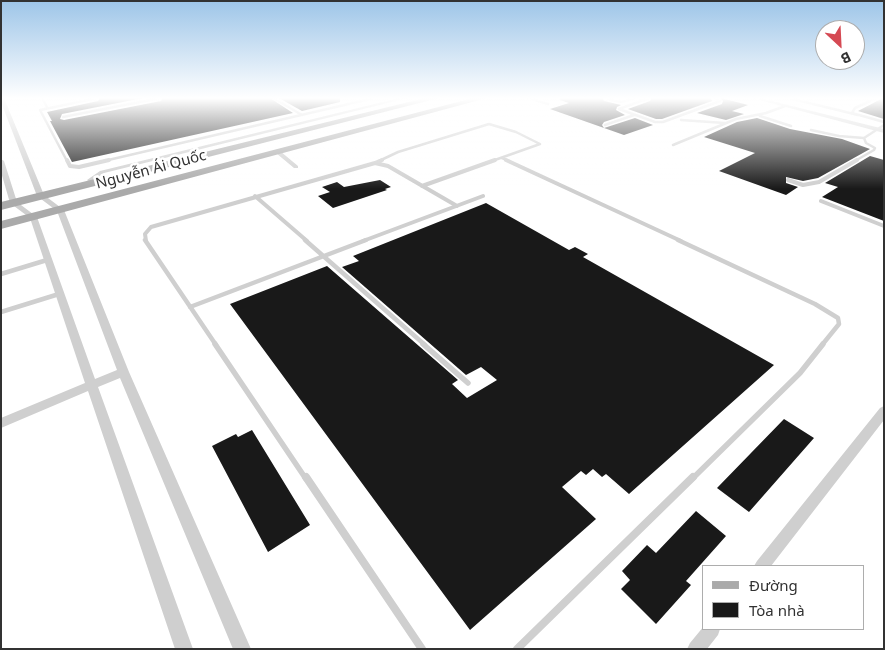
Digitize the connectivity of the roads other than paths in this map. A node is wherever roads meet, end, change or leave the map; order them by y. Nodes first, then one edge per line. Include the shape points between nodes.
1 (14, 128) edge
2 (50, 128) edge
3 (244, 128) edge
4 (281, 128) edge
5 (313, 128) edge
6 (368, 128) edge
7 (475, 128) edge
8 (504, 128) edge
9 (713, 128) edge
10 (877, 129) joint
11 (811, 130) dead end
12 (884, 131) edge
13 (864, 138) junction
14 (673, 145) dead end
15 (278, 152) junction
16 (502, 158) junction
17 (1, 161) edge
18 (375, 163) junction
19 (296, 167) dead end
20 (788, 180) dead end
21 (93, 183) junction
22 (422, 186) junction
23 (41, 196) junction
24 (256, 196) junction
25 (483, 196) dead end
26 (821, 201) dead end
27 (14, 203) junction
28 (1, 206) edge
29 (457, 206) junction
30 (60, 210) junction
31 (32, 217) junction
32 (1, 225) edge
33 (884, 226) edge
34 (324, 256) junction
35 (47, 260) junction
36 (1, 274) edge
37 (59, 294) junction
38 (190, 307) junction
39 (1, 312) edge
40 (123, 372) junction
41 (468, 383) dead end
42 (91, 385) junction
43 (884, 410) edge
44 (1, 423) edge
45 (763, 565) edge
46 (711, 630) edge
47 (184, 649) edge
48 (242, 649) edge
49 (422, 649) edge
50 (516, 649) edge
51 (696, 649) edge

1 - 23 street
2 - 3 lane via 70,166 74,167
4 - 21 street via 102,172 90,180
5 - 21 main road, Nguyễn Ái Quốc
6 - 15 main road, Nguyễn Ái Quốc
7 - 18 lane via 398,152
8 - 16 lane via 540,144
9 - 14 lane
10 - 12 street
10 - 13 lane
11 - 13 lane
13 - 20 lane via 874,150 819,182 803,185
15 - 19 street
15 - 30 main road, Nguyễn Ái Quốc
16 - 22 lane
16 - 50 lane via 815,304 838,318 839,324 800,373
17 - 27 street
18 - 22 lane via 388,166
18 - 24 lane
21 - 23 main road, Nguyễn Ái Quốc
22 - 29 lane
23 - 27 main road, Nguyễn Ái Quốc
23 - 30 street
24 - 34 lane
24 - 38 lane via 151,227 145,234 144,239
25 - 29 lane
26 - 33 lane
27 - 28 main road, Nguyễn Ái Quốc
27 - 31 street
29 - 34 lane
30 - 31 main road, Nguyễn Ái Quốc
30 - 40 street
31 - 32 main road, Nguyễn Ái Quốc
31 - 35 street
34 - 38 lane
34 - 41 lane
35 - 36 lane
35 - 37 street
37 - 39 lane
37 - 42 street
38 - 49 lane
40 - 42 street
40 - 48 street
42 - 44 street
42 - 47 street
43 - 45 street
46 - 51 street

